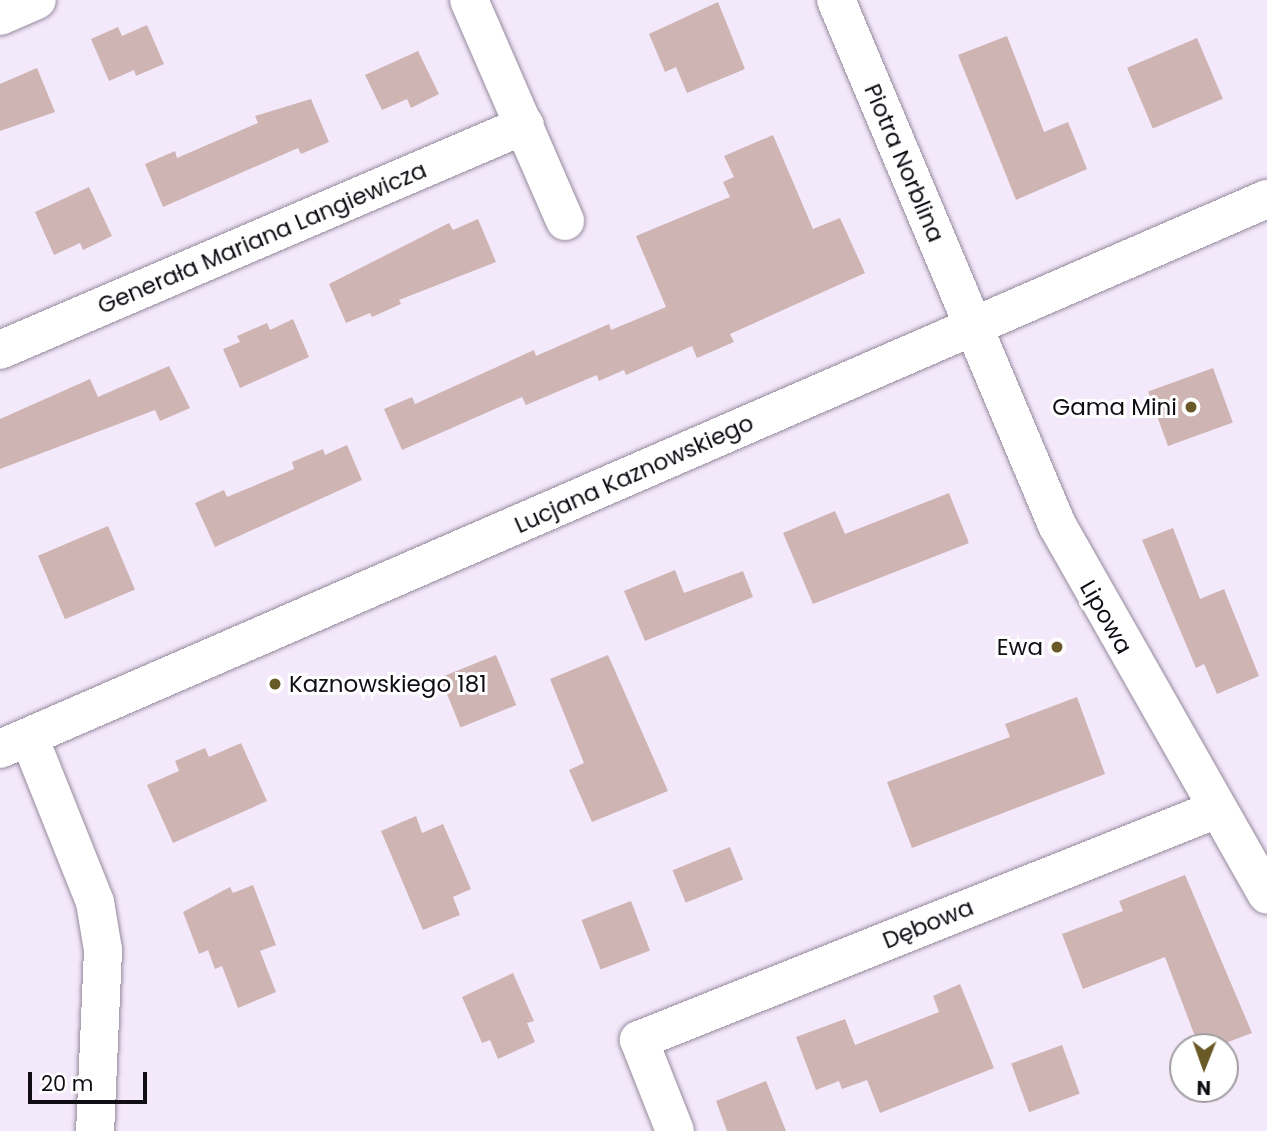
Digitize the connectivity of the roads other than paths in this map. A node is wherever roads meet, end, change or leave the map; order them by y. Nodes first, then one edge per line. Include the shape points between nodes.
1 (37, 0) edge
2 (469, 0) edge
3 (836, 0) edge
4 (0, 16) edge
5 (525, 125) junction
6 (1267, 199) edge
7 (565, 221) dead end
8 (973, 327) junction
9 (0, 350) edge
10 (15, 743) edge
11 (1217, 809) junction
12 (1253, 837) edge
13 (1267, 894) edge
14 (95, 1131) edge
15 (675, 1131) edge

1 - 4 street
2 - 5 street
3 - 8 street, Piotra Norblina
5 - 7 street
5 - 9 street, Generała Mariana Langiewicza
6 - 8 street, Lucjana Kaznowskiego
8 - 10 street, Lucjana Kaznowskiego
8 - 11 street, Lipowa via 1077,567
10 - 14 street via 95,902 103,950
11 - 12 street, Lipowa
11 - 15 street, Dębowa via 639,1040
12 - 13 street, Lipowa

